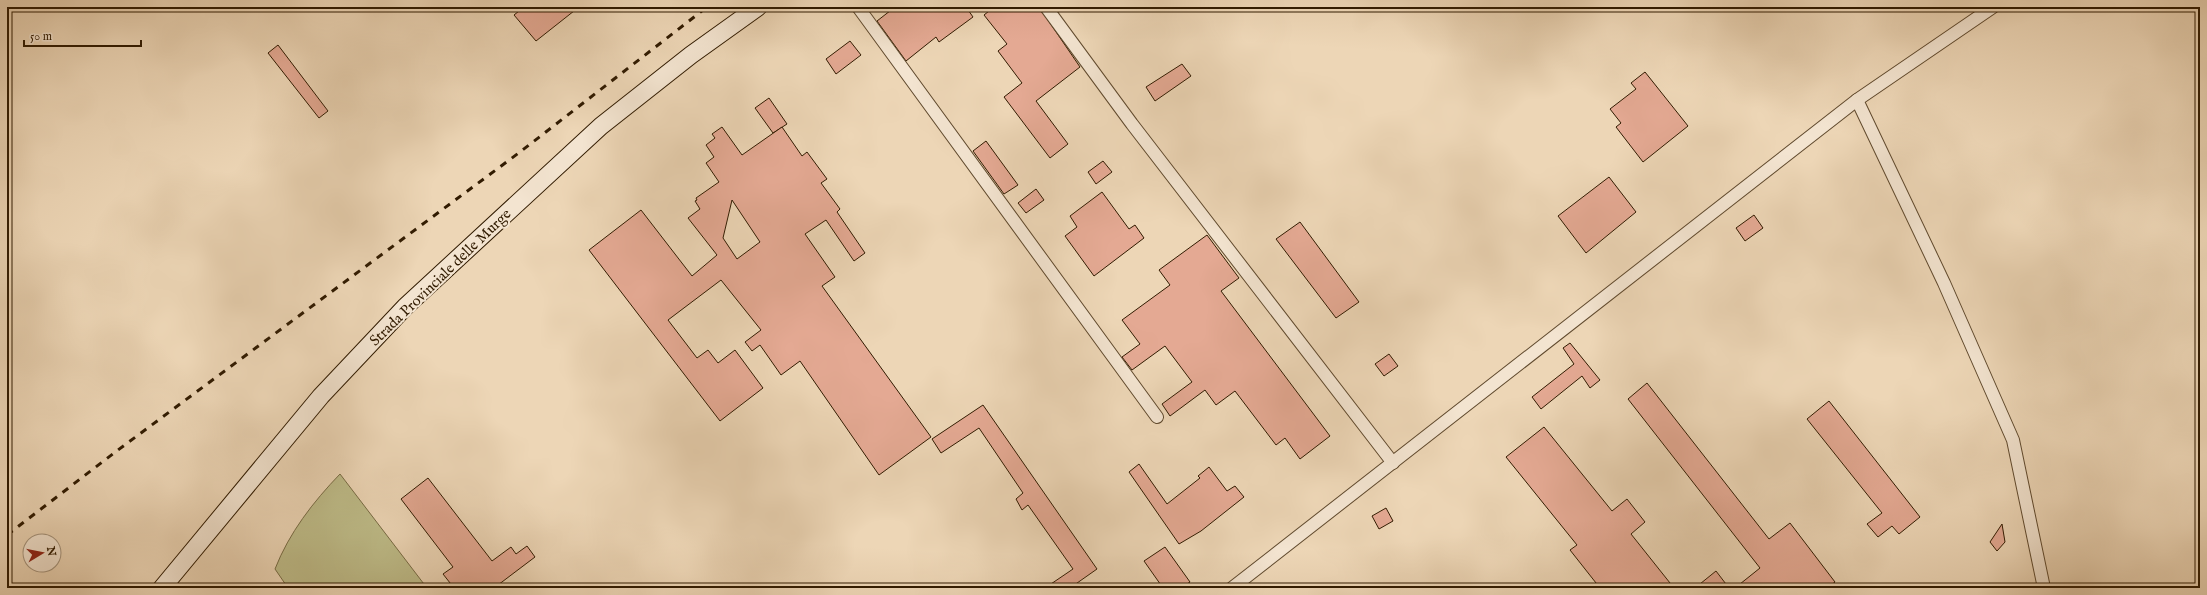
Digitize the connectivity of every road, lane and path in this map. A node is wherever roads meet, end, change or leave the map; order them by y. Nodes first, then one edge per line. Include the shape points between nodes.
1 (758, 7) edge
2 (858, 7) edge
3 (1046, 7) edge
4 (1993, 7) edge
5 (1857, 100) junction
6 (1157, 417) dead end
7 (1393, 463) junction
8 (163, 588) edge
9 (1232, 588) edge
10 (2044, 588) edge

1 - 8 main road, Strada Provinciale delle Murge via 601,126 405,307 321,396
2 - 6 street
3 - 7 street via 1132,124
4 - 5 street
5 - 7 street
5 - 10 street via 1944,283 2013,440
7 - 9 street

